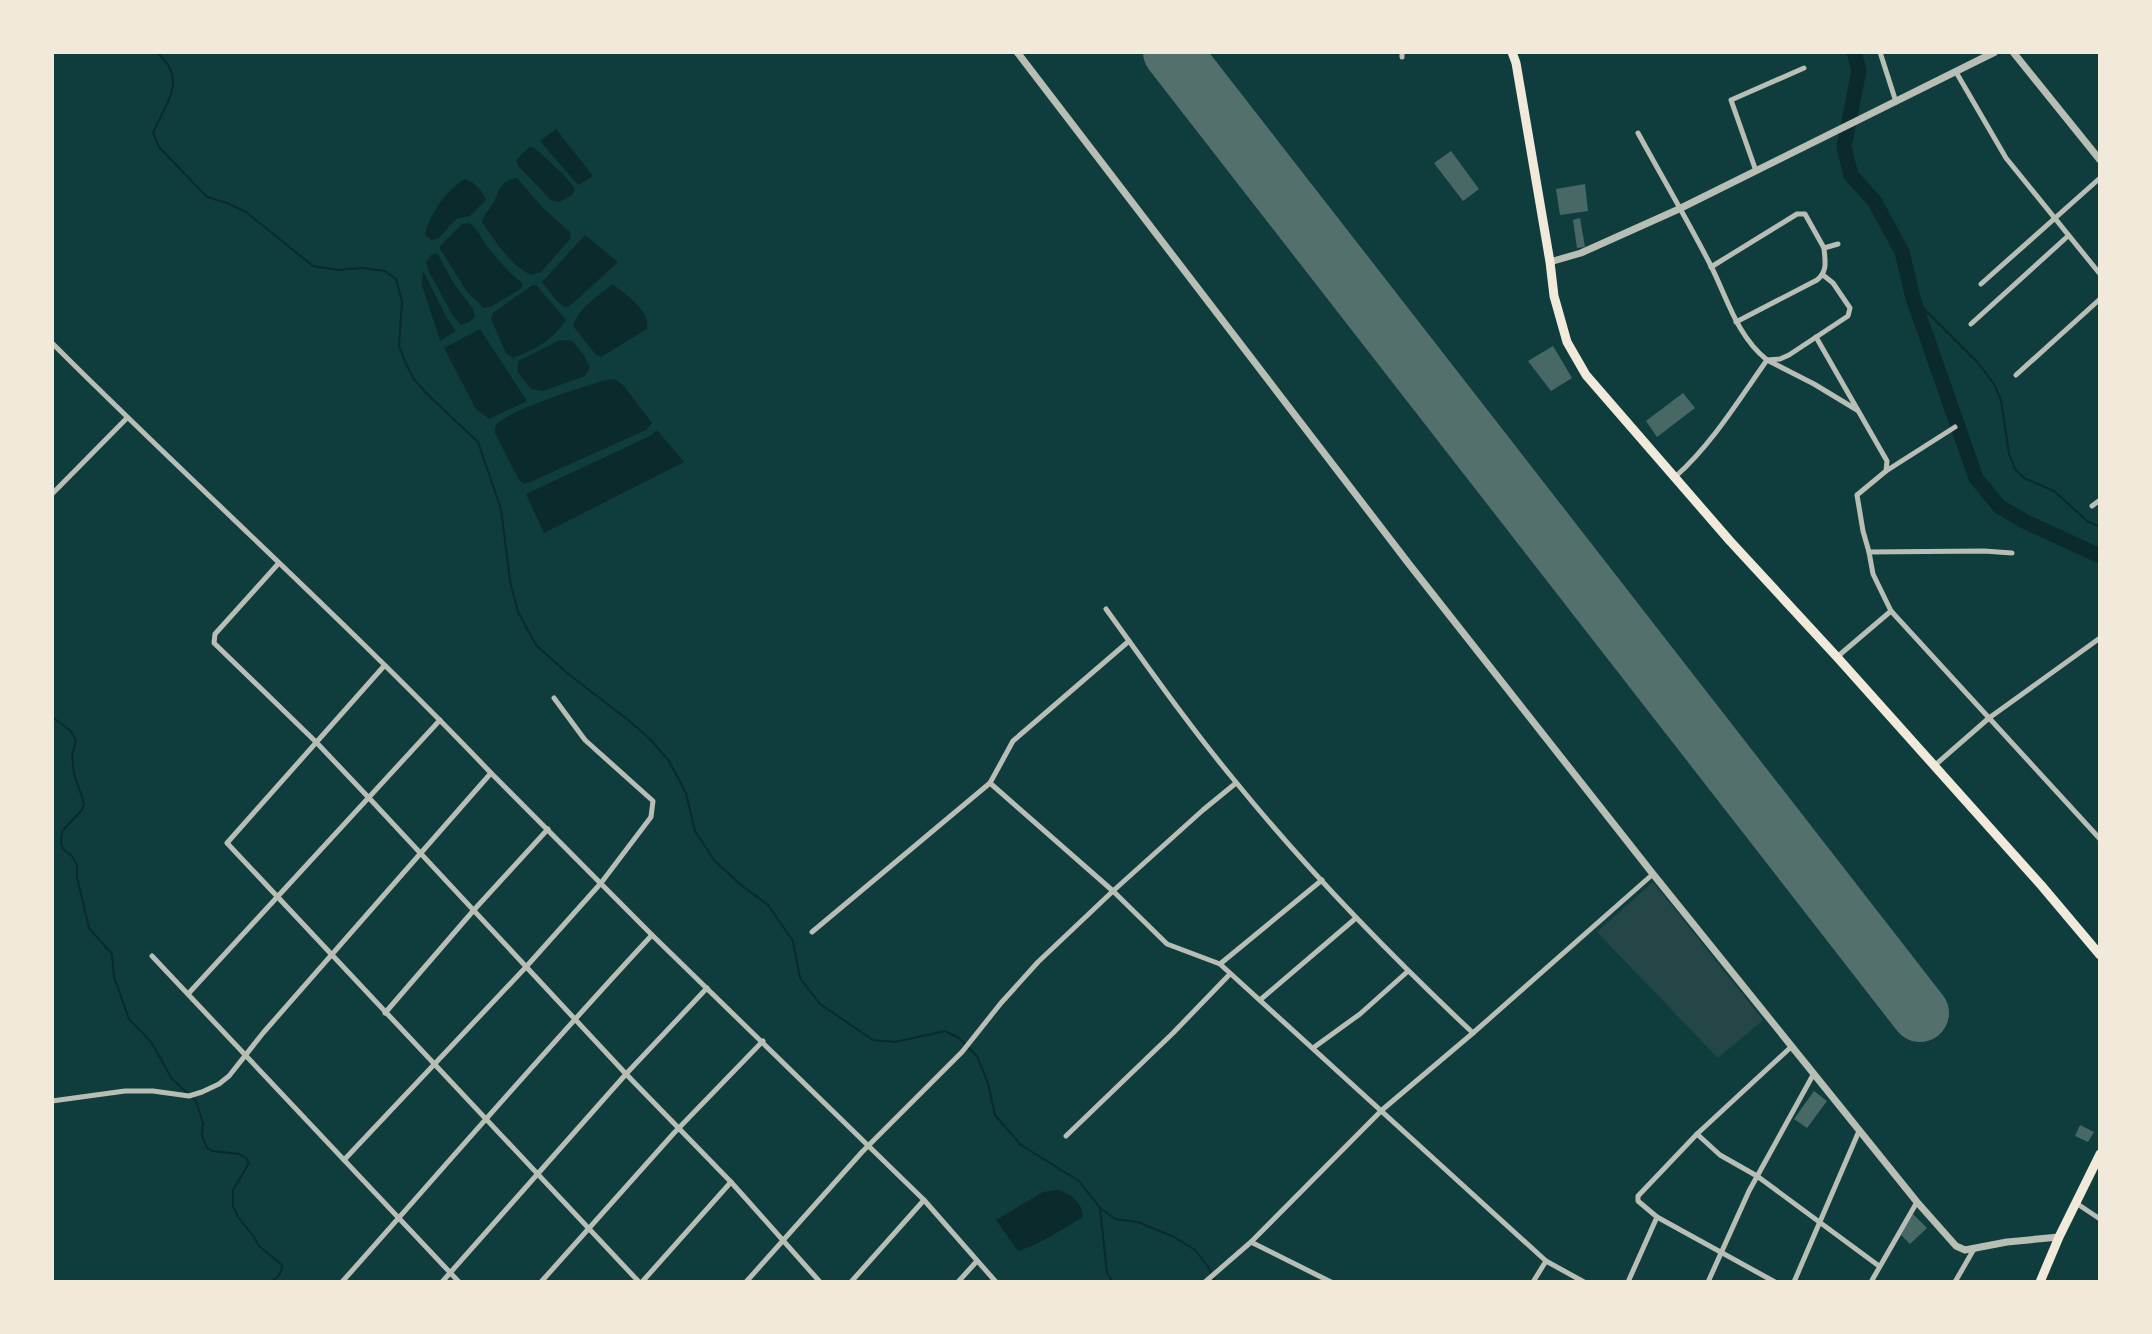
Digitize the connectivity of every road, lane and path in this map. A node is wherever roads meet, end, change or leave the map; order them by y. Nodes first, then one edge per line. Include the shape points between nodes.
1 (1017, 52) edge
2 (1512, 52) edge
3 (1880, 52) edge
4 (1995, 52) edge
5 (2013, 52) edge
6 (1804, 68) dead end
7 (1956, 72) junction
8 (1896, 102) junction
9 (1638, 133) dead end
10 (2100, 160) edge
11 (1756, 171) junction
12 (2100, 178) edge
13 (1680, 209) junction
14 (2054, 220) junction
15 (2068, 236) junction
16 (1838, 244) dead end
17 (1824, 248) junction
18 (1550, 262) junction
19 (1711, 267) junction
20 (2100, 274) edge
21 (1823, 275) junction
22 (1981, 284) dead end
23 (2100, 299) edge
24 (1736, 322) junction
25 (1971, 324) dead end
26 (1816, 337) junction
27 (52, 344) edge
28 (1767, 360) junction
29 (2016, 375) dead end
30 (1858, 410) junction
31 (127, 418) junction
32 (1955, 427) dead end
33 (1886, 471) junction
34 (1675, 477) junction
35 (52, 494) edge
36 (2100, 500) edge
37 (2092, 506) dead end
38 (1869, 552) junction
39 (2012, 553) dead end
40 (278, 564) junction
41 (1106, 609) dead end
42 (1891, 611) junction
43 (2100, 638) edge
44 (1129, 641) junction
45 (1837, 657) junction
46 (384, 666) junction
47 (554, 698) dead end
48 (1989, 718) junction
49 (440, 720) junction
50 (316, 742) junction
51 (1934, 766) junction
52 (491, 773) junction
53 (990, 783) junction
54 (1236, 783) junction
55 (370, 799) junction
56 (548, 829) junction
57 (2100, 839) edge
58 (420, 854) junction
59 (1653, 874) junction
60 (1322, 880) junction
61 (601, 883) junction
62 (1113, 891) junction
63 (277, 896) junction
64 (473, 911) junction
65 (1356, 918) junction
66 (812, 932) dead end
67 (652, 935) junction
68 (333, 955) junction
69 (2100, 955) edge
70 (152, 956) dead end
71 (1220, 964) junction
72 (526, 967) junction
73 (1407, 972) junction
74 (1230, 974) junction
75 (707, 988) junction
76 (188, 994) junction
77 (1260, 1000) junction
78 (385, 1012) junction
79 (574, 1019) junction
80 (1473, 1033) junction
81 (763, 1041) junction
82 (1791, 1047) junction
83 (1313, 1048) junction
84 (246, 1056) junction
85 (434, 1063) junction
86 (626, 1074) junction
87 (1813, 1075) junction
88 (52, 1101) edge
89 (1382, 1110) junction
90 (487, 1120) junction
91 (679, 1128) junction
92 (1859, 1131) junction
93 (1697, 1134) junction
94 (1066, 1136) dead end
95 (869, 1146) junction
96 (2100, 1154) edge
97 (344, 1160) junction
98 (537, 1175) junction
99 (1758, 1176) junction
100 (731, 1182) junction
101 (924, 1200) junction
102 (1917, 1202) junction
103 (2076, 1203) junction
104 (1657, 1217) junction
105 (399, 1218) junction
106 (2100, 1219) edge
107 (1820, 1221) junction
108 (588, 1228) junction
109 (2059, 1237) junction
110 (784, 1240) junction
111 (1251, 1242) junction
112 (1974, 1249) junction
113 (1721, 1254) junction
114 (978, 1261) junction
115 (1546, 1261) junction
116 (1879, 1266) junction
117 (451, 1272) junction
118 (342, 1281) edge
119 (442, 1281) edge
120 (459, 1281) edge
121 (541, 1281) edge
122 (641, 1281) edge
123 (746, 1281) edge
124 (820, 1281) edge
125 (851, 1281) edge
126 (958, 1281) edge
127 (996, 1281) edge
128 (1205, 1281) edge
129 (1331, 1281) edge
130 (1533, 1281) edge
131 (1584, 1281) edge
132 (1628, 1281) edge
133 (1708, 1281) edge
134 (1775, 1281) edge
135 (1794, 1281) edge
136 (1871, 1281) edge
137 (1955, 1281) edge
138 (2040, 1281) edge

1 - 59 street via 1409,564
2 - 18 highway
3 - 8 street
4 - 7 street
5 - 10 street
6 - 11 street via 1731,100
7 - 8 street
7 - 14 street via 2006,158
8 - 11 street
9 - 13 street
11 - 13 street
12 - 14 street
13 - 18 street via 1581,253
13 - 19 street
14 - 15 street
14 - 22 street
15 - 20 street
15 - 25 street
16 - 17 street
17 - 19 street via 1809,219 1805,214 1797,214
17 - 21 street
18 - 34 highway via 1554,296 1574,356 1625,422
19 - 24 street
21 - 24 street
21 - 26 street via 1833,283 1850,312
23 - 29 street
24 - 28 street via 1756,352
26 - 28 street via 1789,355
26 - 30 street
27 - 31 street
28 - 30 street
28 - 34 street via 1713,437
30 - 33 street via 1885,454
31 - 35 street
31 - 40 street
32 - 33 street
33 - 38 street via 1857,495
34 - 45 highway
36 - 37 street
38 - 39 street
38 - 42 street via 1873,574
40 - 46 street
40 - 50 street via 215,634 214,643
41 - 44 street
42 - 45 street
42 - 48 street
43 - 48 street
44 - 53 street via 1013,741
44 - 54 street
45 - 51 highway
46 - 49 street
46 - 50 street
47 - 61 street via 585,740 653,801 651,817
48 - 51 street
48 - 57 street
49 - 52 street
49 - 55 street
50 - 55 street
50 - 63 street via 227,843
51 - 69 highway
52 - 56 street
52 - 58 street
53 - 62 street
53 - 66 street
54 - 60 street
54 - 62 street
55 - 58 street
55 - 63 street
56 - 61 street
56 - 64 street
58 - 64 street
58 - 68 street
59 - 80 street
59 - 82 street
60 - 65 street
60 - 71 street
61 - 67 street
61 - 72 street
62 - 71 street via 1167,944
62 - 95 street via 1038,962 962,1052
63 - 68 street
63 - 76 street
64 - 72 street
64 - 78 street
65 - 73 street
65 - 77 street
67 - 75 street
67 - 79 street
68 - 78 street
68 - 84 street
70 - 76 street
71 - 74 street
72 - 79 street
72 - 85 street
73 - 80 street
73 - 83 street via 1360,1014
74 - 77 street
74 - 94 street
75 - 81 street
75 - 86 street
76 - 84 street
77 - 83 street
78 - 85 street
79 - 86 street
79 - 90 street
80 - 89 street
81 - 91 street
81 - 95 street
82 - 87 street
82 - 93 street
83 - 89 street
84 - 88 street via 219,1084 189,1096 125,1091
84 - 97 street
85 - 90 street
85 - 97 street
86 - 91 street
86 - 98 street
87 - 92 street
87 - 99 street
89 - 111 street
89 - 115 street
90 - 98 street
90 - 105 street
91 - 100 street
91 - 108 street
92 - 102 street
92 - 107 street
93 - 99 street via 1720,1155
93 - 104 street via 1638,1196 1638,1201
95 - 101 street
95 - 110 street
96 - 103 highway
97 - 105 street
98 - 108 street
98 - 117 street
99 - 107 street
99 - 113 street
100 - 110 street
100 - 122 street
101 - 114 street
101 - 125 street
102 - 112 street via 1956,1246
102 - 116 street
103 - 106 street
103 - 109 highway
104 - 113 street
104 - 132 street
105 - 117 street
105 - 118 street
107 - 116 street
107 - 135 street
108 - 121 street
108 - 122 street
109 - 112 street
109 - 138 highway
110 - 123 street
110 - 124 street
111 - 128 street
111 - 129 street
112 - 137 street
113 - 133 street
113 - 134 street
114 - 126 street
114 - 127 street
115 - 130 street
115 - 131 street
116 - 136 street
117 - 119 street
117 - 120 street

